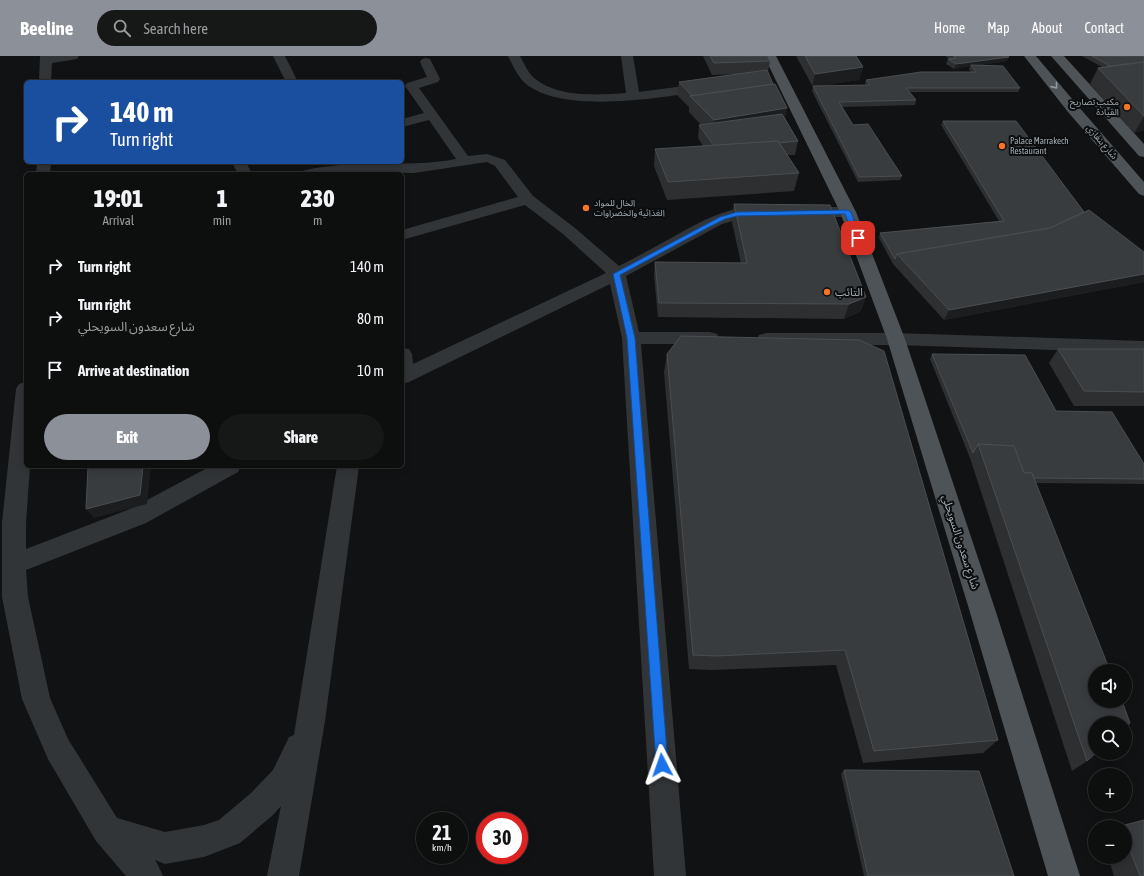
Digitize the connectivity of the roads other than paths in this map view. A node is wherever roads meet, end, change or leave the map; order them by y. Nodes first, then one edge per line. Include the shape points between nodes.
1 (73, 56) edge
2 (280, 56) edge
3 (514, 56) edge
4 (626, 56) edge
5 (770, 56) edge
6 (1030, 56) edge
7 (1057, 56) edge
8 (46, 58) edge
9 (426, 62) dead end
10 (782, 78) junction
11 (45, 80) edge
12 (291, 80) edge
13 (767, 80) edge
14 (716, 86) edge
15 (633, 95) junction
16 (432, 115) junction
17 (404, 122) edge
18 (1144, 153) edge
19 (465, 161) junction
20 (332, 168) edge
21 (315, 172) edge
22 (1144, 190) edge
23 (528, 199) junction
24 (848, 212) junction
25 (404, 234) edge
26 (617, 274) junction
27 (631, 338) junction
28 (724, 338) edge
29 (748, 338) edge
30 (896, 339) junction
31 (1144, 347) edge
32 (404, 376) edge
33 (24, 411) edge
34 (226, 468) edge
35 (348, 468) edge
36 (14, 564) junction
37 (8, 600) edge
38 (311, 721) junction
39 (107, 830) junction
40 (147, 876) edge
41 (283, 876) edge
42 (670, 876) edge
43 (1064, 876) edge

1 - 8 street
2 - 12 street
3 - 15 street via 524,75 533,83 561,94 600,98
4 - 15 street
5 - 10 main road, شارع سعدون السويحلي
6 -> 22 main road, شارع بنغازي
7 - 18 main road
8 - 11 street
9 - 16 street via 434,79 411,86
10 - 13 street
10 - 24 main road, شارع سعدون السويحلي
14 - 15 street
16 - 17 street
16 - 19 street
19 - 20 street via 414,169
19 - 23 street via 494,158
20 - 21 street
23 - 25 street
23 - 26 street
24 - 26 street via 737,214 723,218
24 - 30 main road, شارع سعدون السويحلي
26 - 27 street
26 - 32 street
27 - 28 street
27 - 42 street
29 - 30 street
30 - 31 street
30 - 43 main road, شارع سعدون السويحلي
33 - 36 street via 14,523
34 - 36 street via 138,516
35 - 38 street
36 - 37 street
37 - 39 street via 36,699 58,749
38 - 39 street via 283,780 262,804 229,832 204,841 165,848
38 - 41 street
39 - 40 street

